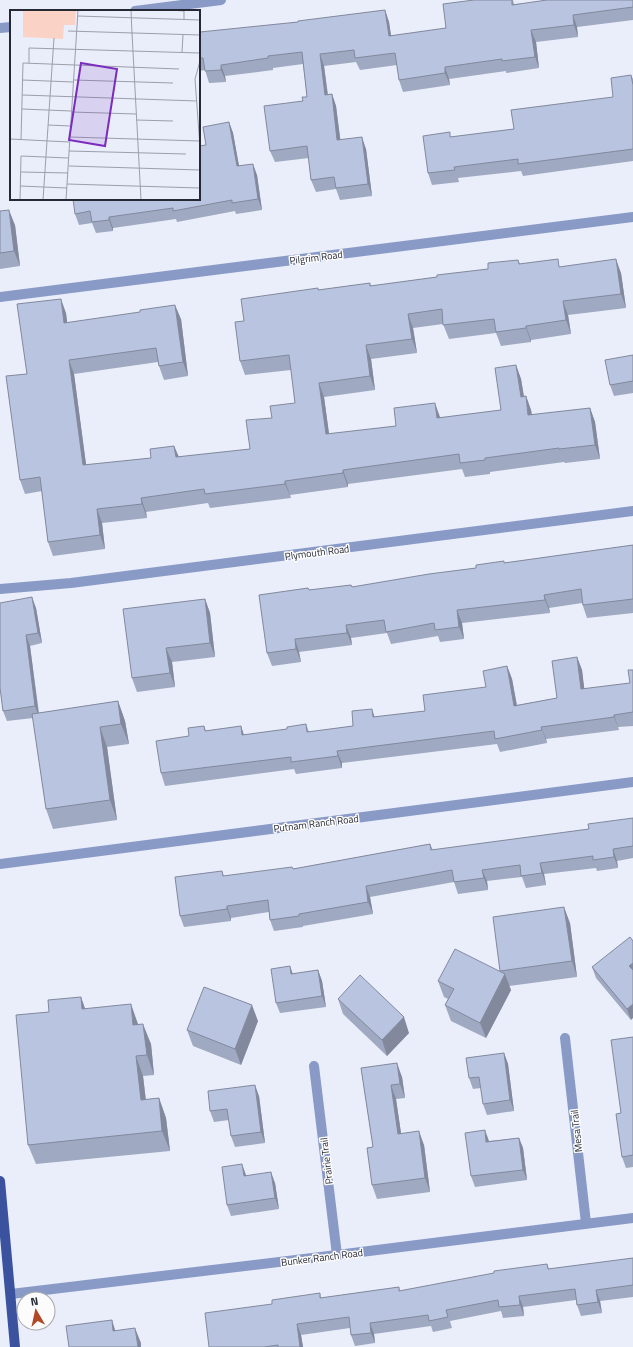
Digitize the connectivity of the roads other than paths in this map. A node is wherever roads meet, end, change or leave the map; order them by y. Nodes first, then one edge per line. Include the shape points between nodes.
1 (221, 0) edge
2 (143, 10) edge
3 (10, 27) edge
4 (0, 28) edge
5 (633, 217) edge
6 (0, 297) edge
7 (633, 511) edge
8 (0, 589) edge
9 (633, 782) edge
10 (0, 864) edge
11 (565, 1038) dead end
12 (314, 1066) dead end
13 (0, 1181) edge
14 (633, 1218) edge
15 (586, 1224) junction
16 (337, 1255) junction
17 (11, 1294) junction
18 (16, 1347) edge

1 - 2 street
3 - 4 street
5 - 6 street, Pilgrim Road
7 - 8 street, Plymouth Road via 71,583
9 - 10 street, Putnam Ranch Road
11 - 15 street, Mesa Trail
12 - 16 street, Prairie Trail
13 - 17 main road
14 - 15 street, Bunker Ranch Road
15 - 16 street, Bunker Ranch Road
16 - 17 street, Bunker Ranch Road
17 - 18 main road

